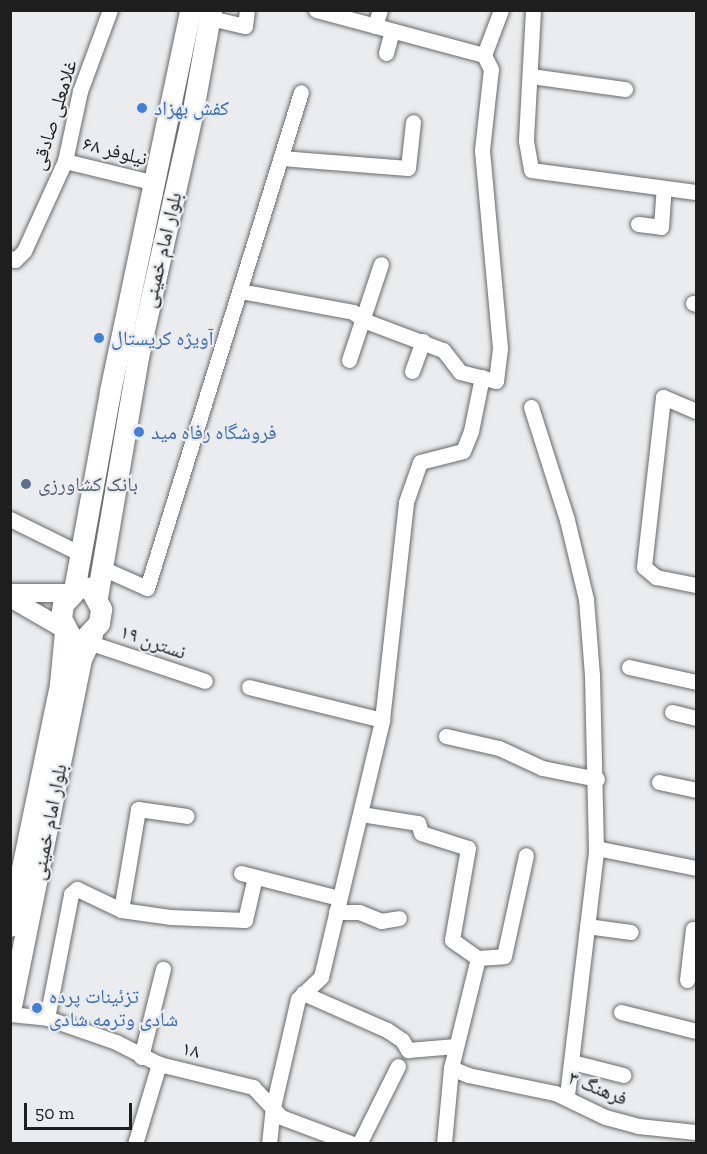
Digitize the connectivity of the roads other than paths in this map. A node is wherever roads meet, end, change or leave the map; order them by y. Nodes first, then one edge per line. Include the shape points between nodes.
1 (110, 10) edge
2 (247, 10) edge
3 (316, 10) edge
4 (380, 10) edge
5 (501, 10) edge
6 (533, 10) edge
7 (204, 13) edge
8 (375, 26) junction
9 (392, 31) junction
10 (386, 53) dead end
11 (488, 62) junction
12 (531, 76) junction
13 (625, 89) dead end
14 (301, 92) dead end
15 (413, 122) dead end
16 (281, 158) junction
17 (65, 160) junction
18 (155, 183) junction
19 (664, 188) junction
20 (696, 192) edge
21 (638, 224) dead end
22 (13, 260) edge
23 (381, 264) dead end
24 (240, 291) junction
25 (363, 320) junction
26 (423, 341) junction
27 (349, 360) dead end
28 (412, 371) dead end
29 (482, 377) junction
30 (531, 407) dead end
31 (696, 411) edge
32 (10, 519) edge
33 (78, 553) junction
34 (102, 568) junction
35 (696, 585) edge
36 (72, 592) junction
37 (10, 593) edge
38 (97, 597) junction
39 (10, 598) edge
40 (64, 630) junction
41 (90, 638) junction
42 (629, 667) dead end
43 (204, 681) dead end
44 (696, 682) edge
45 (249, 687) dead end
46 (672, 712) dead end
47 (696, 718) edge
48 (382, 720) junction
49 (446, 736) dead end
50 (597, 779) junction
51 (659, 782) dead end
52 (696, 790) edge
53 (361, 814) junction
54 (187, 816) dead end
55 (596, 848) junction
56 (526, 855) dead end
57 (696, 868) edge
58 (337, 905) junction
59 (121, 910) junction
60 (399, 918) dead end
61 (10, 926) edge
62 (587, 926) junction
63 (696, 930) edge
64 (631, 932) dead end
65 (478, 958) junction
66 (163, 969) dead end
67 (687, 980) dead end
68 (303, 993) junction
69 (10, 1012) edge
70 (621, 1012) dead end
71 (47, 1018) junction
72 (696, 1032) edge
73 (456, 1046) junction
74 (141, 1057) junction
75 (572, 1062) junction
76 (159, 1065) junction
77 (398, 1066) dead end
78 (451, 1068) junction
79 (623, 1075) dead end
80 (567, 1097) junction
81 (273, 1107) junction
82 (696, 1132) edge
83 (135, 1143) edge
84 (269, 1143) edge
85 (353, 1143) edge
86 (359, 1143) edge
87 (444, 1143) edge

1 - 17 street, غلامعلی صادقی via 80,91
2 - 7 street via 245,26
3 - 8 street
4 - 8 street
5 - 11 street
6 - 12 street
7 - 18 main road, بلوار امام خمینی
7 - 34 main road, بلوار امام خمینی
8 - 9 street
9 - 10 street
9 - 11 street
11 - 29 street via 482,150 500,348 496,381
12 - 13 street
12 - 19 street via 526,141 531,170
14 - 16 street
15 - 16 street via 408,168
16 - 24 street
17 - 18 street, نیلوفر ۶۸
17 - 22 street, غلامعلی صادقی via 24,251
18 - 33 main road, بلوار امام خمینی
19 - 20 street
19 - 21 street via 661,227
23 - 25 street
24 - 25 street via 353,312
24 - 34 street via 147,588
25 - 26 street
25 - 27 street
26 - 28 street
26 - 29 street via 443,350 460,372
29 - 48 street via 463,452 420,462 406,502
30 - 50 street via 567,520 586,599
31 - 35 street via 663,397 644,567 656,578
32 - 33 street
33 - 36 main road, بلوار امام خمینی
34 - 38 main road, بلوار امام خمینی
36 - 37 street
36 - 38 main road via 90,588
36 - 40 main road via 63,604
38 - 41 main road via 101,609
39 - 40 street
40 - 41 main road via 72,639
40 - 61 main road, بلوار امام خمینی via 60,684
41 - 43 street, نسترن ۱۹
41 - 69 main road, بلوار امام خمینی via 81,659
42 - 44 street
45 - 48 street
46 - 47 street
48 - 53 street
49 - 50 street via 499,748 542,768
50 - 55 street
51 - 52 street
53 - 58 street
53 - 65 street via 418,824 421,833 468,848 452,940
54 - 59 street via 138,809
55 - 57 street
55 - 62 street
56 - 65 street via 504,956
58 - 59 street via 248,875 245,920 170,917
58 - 60 street via 381,921
58 - 68 street via 321,977
59 - 71 street via 77,889 71,894
62 - 64 street
62 - 75 street
63 - 67 street via 693,929
65 - 73 street
66 - 74 street
68 - 73 street via 387,1030 402,1040 408,1050
68 - 81 street via 298,999
69 - 71 street, ۱۸
70 - 72 street
71 - 74 street, ۱۸ via 116,1041
73 - 78 street
74 - 76 street, ۱۸
75 - 79 street
75 - 80 street
76 - 81 street, ۱۸ via 253,1088
76 - 83 street
77 - 86 street
78 - 80 street, فرهنگ ۳
78 - 87 street
80 - 82 street, فرهنگ ۳ via 605,1117 670,1132
81 - 84 street
81 - 85 street, ۱۸ via 280,1117

